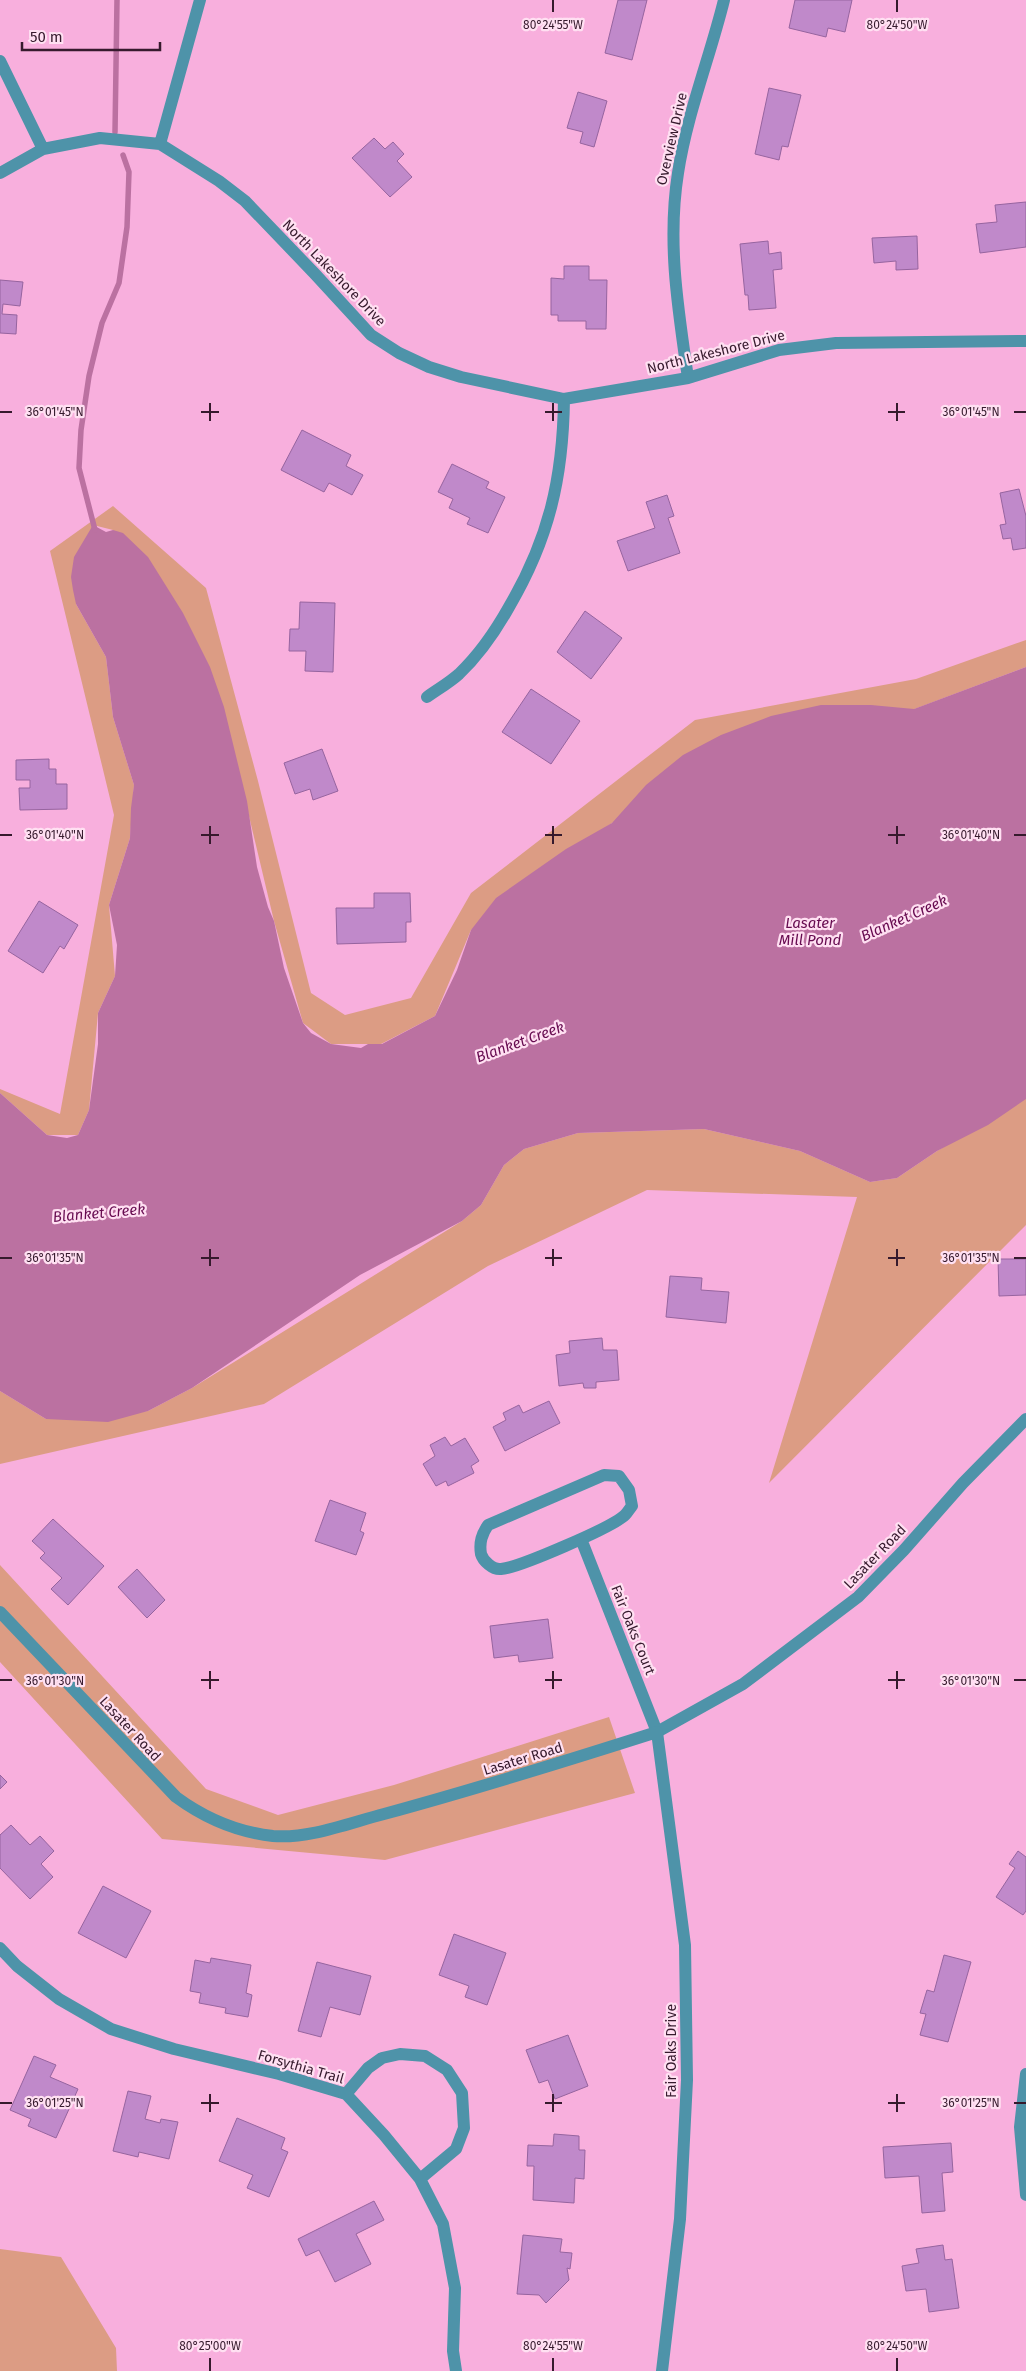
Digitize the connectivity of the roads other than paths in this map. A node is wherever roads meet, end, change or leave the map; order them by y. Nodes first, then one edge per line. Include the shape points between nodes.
1 (200, 0) edge
2 (724, 0) edge
3 (0, 61) edge
4 (160, 144) junction
5 (43, 149) junction
6 (0, 172) edge
7 (1026, 341) edge
8 (688, 378) junction
9 (564, 400) junction
10 (428, 696) dead end
11 (1026, 1418) edge
12 (580, 1539) junction
13 (0, 1612) edge
14 (657, 1732) junction
15 (0, 1948) edge
16 (1026, 2074) edge
17 (346, 2094) junction
18 (420, 2179) junction
19 (1026, 2195) edge
20 (456, 2371) edge
21 (662, 2371) edge

1 - 4 street
2 - 8 street, Overview Drive via 685,139 674,208 674,272
3 - 5 street
4 - 5 street, North Lakeshore Drive via 100,138
4 - 9 street, North Lakeshore Drive via 245,201 371,335 392,349 445,372
5 - 6 street, North Lakeshore Drive
7 - 8 street, North Lakeshore Drive via 836,344 788,348
8 - 9 street, North Lakeshore Drive
9 - 10 street via 564,444 552,508 541,545 526,578 480,652 458,675
11 - 14 street, Lasater Road via 858,1598 743,1684
12 - 12 street via 624,1516 632,1506 630,1490 619,1476 604,1475 488,1525 480,1544 482,1556 499,1570 514,1567
12 - 14 street, Fair Oaks Court
13 - 14 street, Lasater Road via 176,1797 210,1819 239,1831 298,1836 332,1828 476,1789
14 - 21 street, Fair Oaks Drive via 685,1945 687,2080 680,2219
15 - 17 street, Forsythia Trail via 17,1966 59,1999 110,2029
16 - 19 street via 1020,2127
17 - 18 street, Forsythia Trail
17 - 18 street via 368,2068 382,2058 400,2054 425,2056 446,2070 462,2093 464,2128 456,2149
18 - 20 street, Forsythia Trail via 443,2224 452,2270

